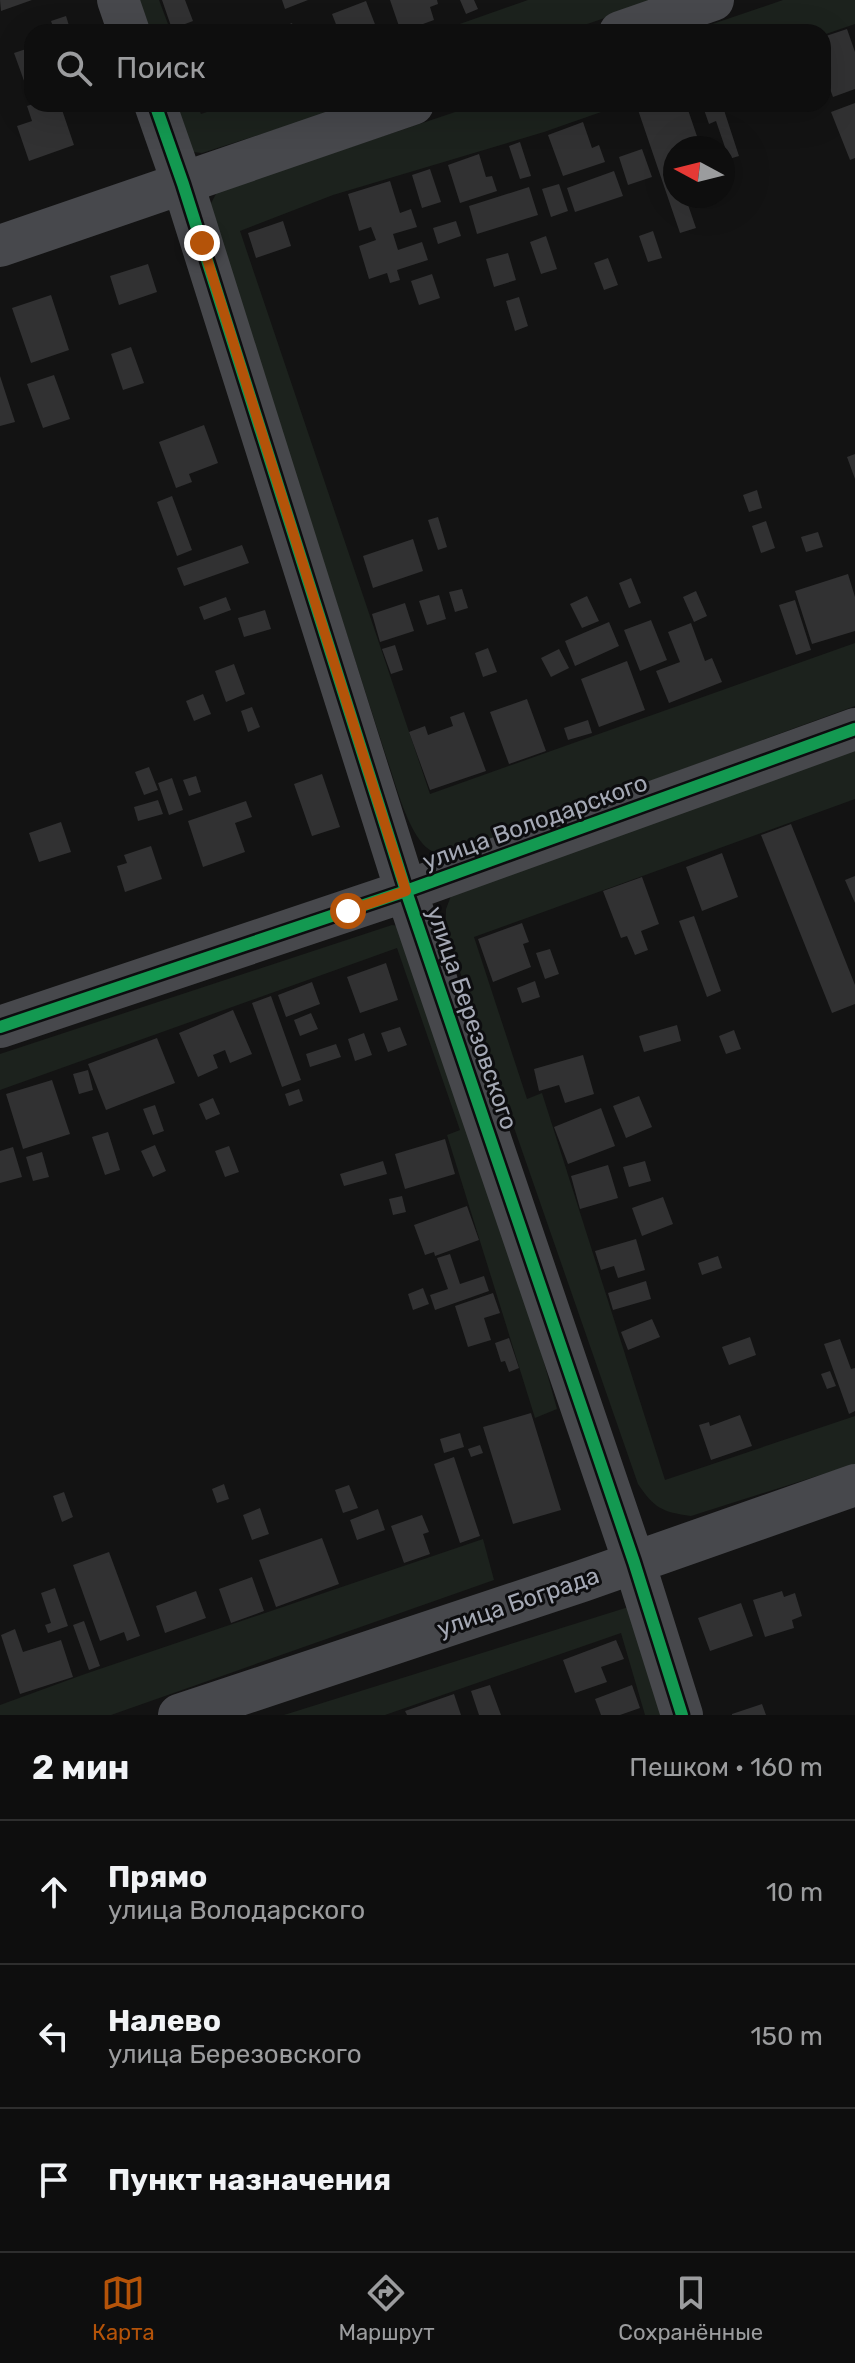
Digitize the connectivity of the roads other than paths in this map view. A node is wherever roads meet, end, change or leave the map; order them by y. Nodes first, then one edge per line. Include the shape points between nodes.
1 (118, 0) edge
2 (713, 0) edge
3 (126, 24) edge
4 (643, 24) edge
5 (158, 112) edge
6 (390, 112) edge
7 (183, 184) junction
8 (0, 246) edge
9 (855, 729) edge
10 (406, 891) junction
11 (0, 1027) edge
12 (855, 1485) edge
13 (634, 1562) junction
14 (179, 1715) edge
15 (682, 1715) edge

1 - 3 street
2 - 4 street
5 - 7 street, улица Березовского
6 - 7 street
7 - 8 street
7 - 10 street, улица Березовского
9 - 10 street, улица Володарского
10 - 11 street, улица Володарского
10 - 13 street, улица Березовского
12 - 13 street, улица Бограда
13 - 14 street, улица Бограда
13 - 15 street, улица Березовского

